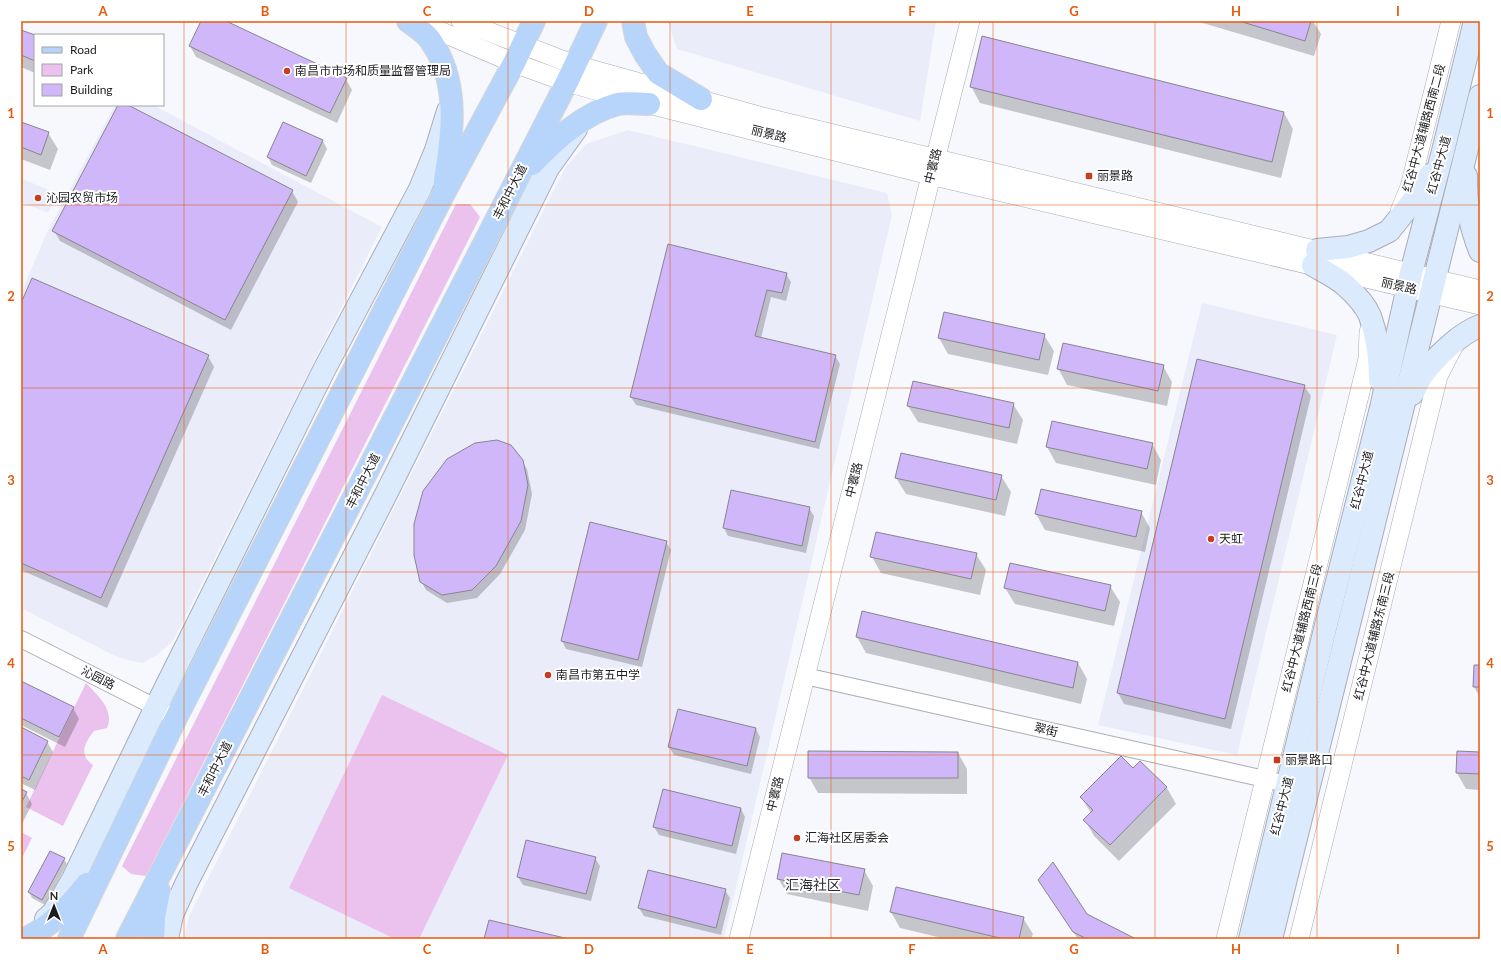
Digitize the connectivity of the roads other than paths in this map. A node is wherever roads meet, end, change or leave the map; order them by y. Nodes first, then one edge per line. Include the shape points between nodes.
1 (408, 21) edge
2 (416, 21) edge
3 (461, 21) edge
4 (534, 21) edge
5 (596, 21) edge
6 (970, 21) edge
7 (1451, 21) edge
8 (1475, 21) edge
9 (636, 26) edge
10 (518, 54) junction
11 (571, 73) junction
12 (1480, 96) edge
13 (452, 98) junction
14 (700, 99) junction
15 (649, 104) junction
16 (583, 120) junction
17 (1467, 150) junction
18 (1444, 151) junction
19 (932, 166) junction
20 (517, 179) junction
21 (443, 195) junction
22 (1480, 210) edge
23 (1389, 231) junction
24 (1480, 251) edge
25 (1315, 258) junction
26 (1409, 280) junction
27 (1433, 286) junction
28 (1480, 290) edge
29 (1480, 306) edge
30 (1370, 315) junction
31 (1480, 326) edge
32 (1460, 337) junction
33 (1380, 408) junction
34 (1401, 414) junction
35 (21, 639) edge
36 (805, 676) junction
37 (156, 707) junction
38 (176, 718) junction
39 (1265, 779) junction
40 (1288, 784) junction
41 (106, 862) junction
42 (162, 873) junction
43 (24, 939) edge
44 (69, 939) edge
45 (128, 939) edge
46 (153, 939) edge
47 (167, 939) edge
48 (739, 939) edge
49 (1226, 939) edge
50 (1250, 939) edge
51 (1271, 939) edge
52 (1299, 939) edge

1 - 13 main road via 428,37 441,57
2 - 10 street, 丽景路
3 - 10 street, 丽景路
4 - 10 main road
5 - 11 main road, 丰和中大道
6 - 19 street, 中寰路
7 - 23 street, 红谷中大道辅路西南二段 via 1410,187
8 - 18 main road, 红谷中大道
9 - 14 main road via 645,54 658,73
10 - 11 street, 丽景路
10 - 21 main road
11 - 14 street, 丽景路
11 - 15 street, 丽景路
11 - 20 main road, 丰和中大道
12 - 17 main road, 红谷中大道
13 - 21 main road
13 - 37 main road via 436,150 420,189 327,363
14 - 19 street, 丽景路
15 - 16 main road via 619,104
15 - 19 street, 丽景路
16 - 20 main road via 552,143
16 - 47 main road via 548,168 385,496 187,882 172,916
17 - 24 main road via 1466,187 1469,211
17 - 27 main road, 红谷中大道
18 - 23 main road via 1418,195
18 - 26 main road, 红谷中大道
19 - 25 street, 丽景路
19 - 36 street, 中寰路
20 - 42 main road, 丰和中大道
21 - 38 main road
22 - 24 street
23 - 25 main road via 1369,241
25 - 26 street, 丽景路
25 - 30 main road via 1362,302
26 - 27 street, 丽景路
26 - 33 main road, 红谷中大道
27 - 28 street, 丽景路
27 - 29 street, 丽景路
27 - 34 main road, 红谷中大道
30 - 33 main road via 1380,372
30 - 39 street, 红谷中大道辅路西南三段 via 1368,359
31 - 32 main road
32 - 34 main road via 1423,374
32 - 52 street, 红谷中大道辅路东南三段 via 1438,376
33 - 40 main road, 红谷中大道
34 - 51 main road, 红谷中大道
35 - 37 street, 沁园路
36 - 39 street, 翠街
36 - 48 street, 中寰路
37 - 38 street, 沁园路
37 - 43 main road via 73,879 53,913
38 - 41 main road
39 - 40 street, 翠街
39 - 49 street, 红谷中大道辅路西南三段
40 - 50 main road, 红谷中大道
41 - 43 main road via 59,917 40,932
41 - 44 main road
42 - 45 main road, 丰和中大道
42 - 46 main road

